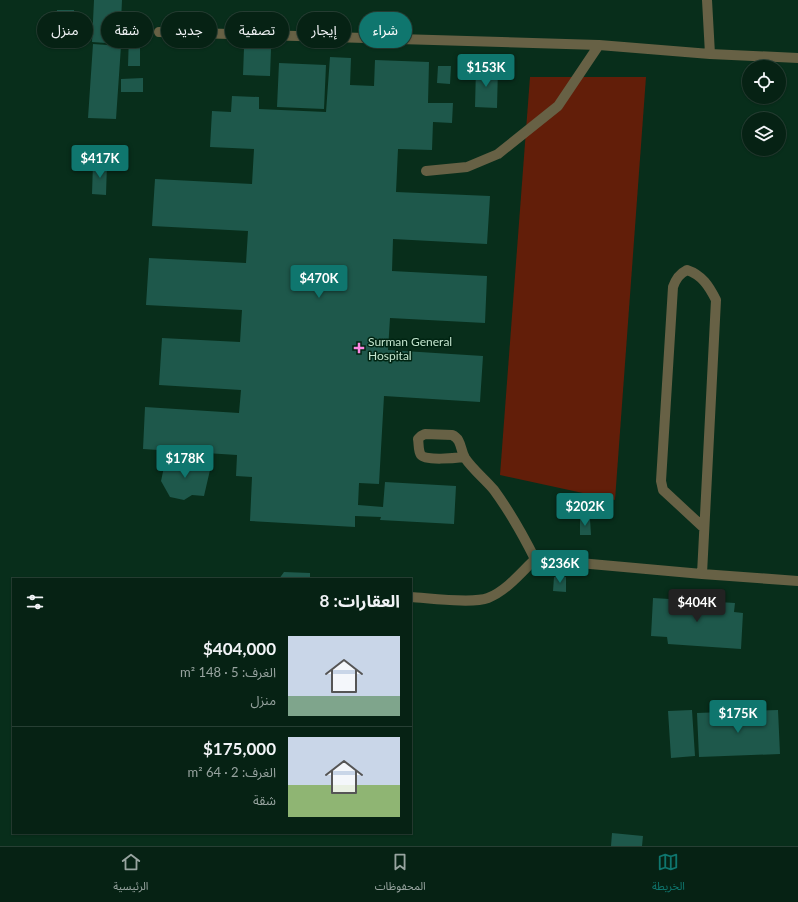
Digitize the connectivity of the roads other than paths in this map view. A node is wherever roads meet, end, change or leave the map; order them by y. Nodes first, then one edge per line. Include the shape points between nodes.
1 (707, 0) edge
2 (159, 32) dead end
3 (599, 45) junction
4 (710, 54) junction
5 (798, 58) edge
6 (426, 171) dead end
7 (464, 457) dead end
8 (704, 528) junction
9 (535, 559) junction
10 (702, 574) junction
11 (798, 581) edge
12 (412, 597) edge

1 - 4 street
2 - 3 street
3 - 4 street
3 - 6 street via 558,106 498,154 467,167
4 - 5 street
7 - 9 street via 494,490
8 - 8 street via 716,300 709,286 695,272 687,270 681,272 673,287 661,481 663,490
8 - 10 street
9 - 10 street
9 - 12 street via 509,585 487,598 467,601
10 - 11 street

